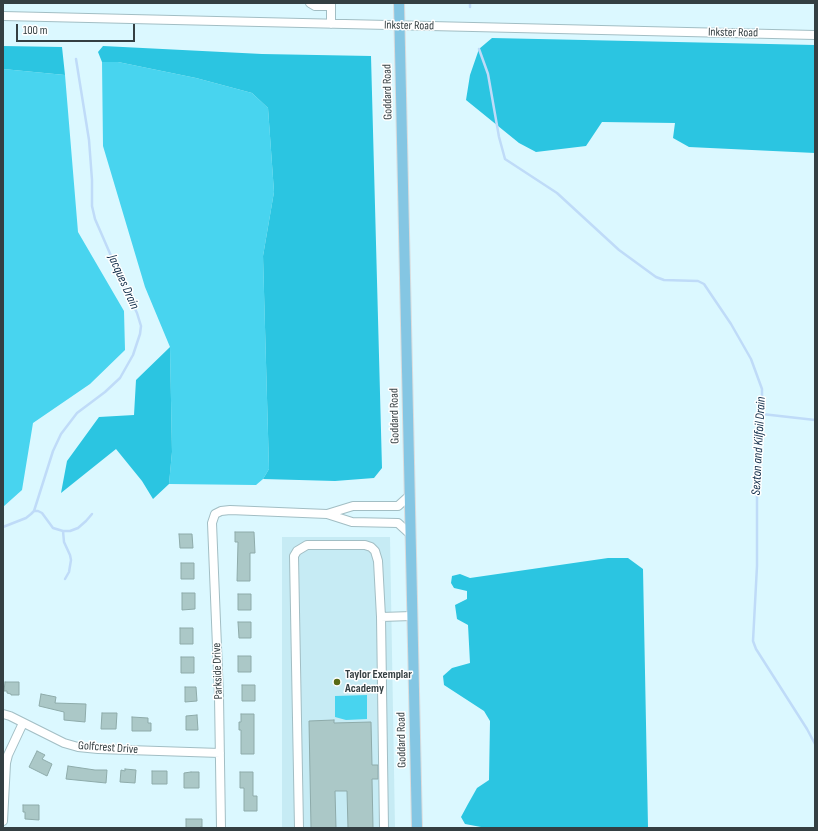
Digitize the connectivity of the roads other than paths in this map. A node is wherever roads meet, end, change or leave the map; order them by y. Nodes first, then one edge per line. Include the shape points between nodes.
1 (310, 3) edge
2 (399, 3) edge
3 (331, 5) edge
4 (3, 16) edge
5 (331, 24) junction
6 (400, 26) junction
7 (815, 35) edge
8 (410, 496) junction
9 (327, 514) junction
10 (410, 534) junction
11 (412, 616) junction
12 (381, 617) junction
13 (3, 714) edge
14 (23, 723) junction
15 (220, 753) junction
16 (3, 821) edge
17 (221, 828) edge
18 (299, 828) edge
19 (384, 828) edge
20 (417, 828) edge

1 - 3 street via 315,6
2 - 6 main road, Goddard Road
3 - 5 street
4 - 5 street, Inkster Road
5 - 6 street, Inkster Road
6 - 7 street, Inkster Road
6 - 8 main road, Goddard Road
8 - 9 street via 398,506 353,506
8 - 10 main road, Goddard Road
9 - 10 street via 352,522 398,523
9 - 15 street, Parkside Drive via 230,510 215,514 212,523
10 - 11 main road, Goddard Road
11 - 12 street
11 - 20 main road, Goddard Road
12 - 18 street via 378,561 375,551 370,547 365,544 307,545 297,551 294,556
12 - 19 street
13 - 14 street, Golfcrest Drive
14 - 15 street, Golfcrest Drive via 64,742 88,748
14 - 16 street via 6,763
15 - 17 street, Parkside Drive

